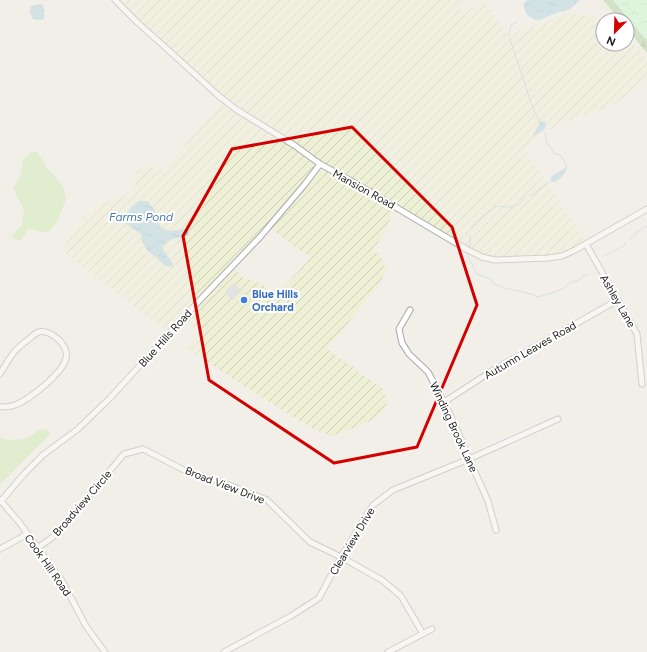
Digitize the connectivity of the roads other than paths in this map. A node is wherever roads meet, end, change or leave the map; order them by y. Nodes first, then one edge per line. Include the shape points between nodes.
1 (115, 0) edge
2 (320, 164) junction
3 (647, 209) edge
4 (586, 244) junction
5 (618, 300) junction
6 (410, 310) dead end
7 (0, 374) edge
8 (642, 384) dead end
9 (444, 402) junction
10 (0, 407) edge
11 (558, 419) dead end
12 (124, 454) joint
13 (469, 459) junction
14 (1, 501) edge
15 (496, 530) dead end
16 (26, 533) junction
17 (38, 548) junction
18 (0, 549) edge
19 (342, 557) junction
20 (432, 629) dead end
21 (423, 634) junction
22 (105, 652) edge
23 (224, 652) edge
24 (388, 652) edge

1 - 2 street, Mansion Road via 228,103
2 - 4 street, Mansion Road via 482,257 496,260 555,257 570,253
2 - 14 street, Blue Hills Road via 260,237 110,398 78,429 40,458
3 - 4 street, Mansion Road
4 - 5 street, Ashley Lane
5 - 8 street, Ashley Lane via 637,334
5 - 9 street, Autumn Leaves Road via 508,362
6 - 9 street, Winding Brook Lane via 399,330 402,343 408,354 428,372
7 - 10 street via 17,349 39,332 54,336 63,344 66,351 63,366 38,391 16,405
9 - 13 street, Winding Brook Lane
11 - 13 street, Clearview Drive
12 - 17 street, Broadview Circle via 56,534
12 - 19 street, Broad View Drive via 143,449 186,471 267,500 310,542
13 - 15 street, Winding Brook Lane via 488,501
13 - 19 street, Clearview Drive via 392,490 373,505
14 - 16 street, Cook Hill Road
16 - 17 street, Cook Hill Road
16 - 18 street
17 - 22 street, Cook Hill Road via 61,579 86,626
19 - 21 street, Broad View Drive via 382,580 401,596
19 - 23 street, Clearview Drive via 319,598
20 - 21 street
21 - 24 street

